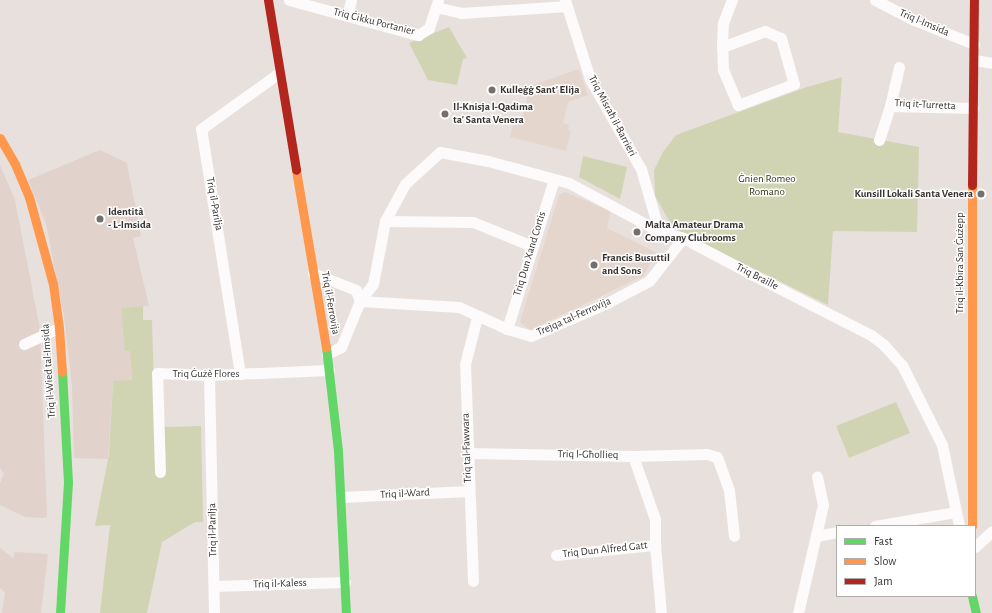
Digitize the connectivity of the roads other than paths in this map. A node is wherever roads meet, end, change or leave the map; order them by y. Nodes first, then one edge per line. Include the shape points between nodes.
1 (268, 0) edge
2 (289, 0) edge
3 (351, 0) edge
4 (732, 0) edge
5 (875, 0) edge
6 (974, 0) edge
7 (566, 3) edge
8 (437, 4) edge
9 (347, 16) junction
10 (974, 44) junction
11 (722, 47) junction
12 (974, 60) junction
13 (992, 63) edge
14 (899, 67) dead end
15 (279, 73) junction
16 (890, 106) junction
17 (973, 108) junction
18 (0, 138) edge
19 (880, 140) dead end
20 (554, 179) junction
21 (385, 221) junction
22 (660, 231) junction
23 (683, 238) junction
24 (532, 246) junction
25 (313, 273) junction
26 (360, 301) junction
27 (477, 317) junction
28 (59, 328) junction
29 (507, 329) junction
30 (24, 344) dead end
31 (327, 354) junction
32 (329, 370) junction
33 (240, 374) junction
34 (209, 375) junction
35 (468, 453) junction
36 (633, 456) junction
37 (160, 472) dead end
38 (817, 477) dead end
39 (469, 491) junction
40 (341, 497) junction
41 (955, 512) junction
42 (881, 525) edge
43 (959, 525) edge
44 (972, 525) edge
45 (992, 531) edge
46 (836, 532) edge
47 (734, 536) dead end
48 (817, 536) junction
49 (655, 546) junction
50 (976, 546) edge
51 (556, 555) dead end
52 (473, 581) dead end
53 (345, 582) junction
54 (214, 586) junction
55 (972, 597) edge
56 (60, 613) edge
57 (214, 613) edge
58 (346, 613) edge
59 (661, 613) edge
60 (798, 613) edge
61 (976, 613) edge

1 - 15 main road, Triq il-Ferrovija
2 - 9 street, Triq Ċikku Portanier
3 - 9 street
4 - 11 street via 723,23
5 - 10 street, Triq l-Imsida via 914,20
6 - 10 main road, Triq il-Kbira San Ġużepp
7 - 8 street via 461,13
7 - 22 street, Triq Misraħ il-Barrieri via 590,79 641,169
8 - 9 street, Triq Ċikku Portanier via 429,28 418,34
10 - 12 main road, Triq il-Kbira San Ġużepp
11 - 11 street via 765,31 781,38 794,84 738,105 723,70
12 - 13 street
12 - 17 main road, Triq il-Kbira San Ġużepp
14 - 16 street, Triq it-Turretta
15 - 25 main road, Triq il-Ferrovija
15 - 33 street, Triq il-Parilja via 201,129
16 - 17 street, Triq it-Turretta
16 - 19 street
17 - 44 main road, Triq il-Kbira San Ġużepp
18 - 28 main road, Triq il-Wied tal-Imsida via 15,164 28,197 53,284
20 - 21 street, Triq Braille via 440,152 405,184
20 - 22 street, Triq Braille via 569,183
20 - 24 street, Triq Dun Xand Cortis
21 - 24 street via 473,222
21 - 26 street via 373,284
22 - 23 street, Triq Braille
23 - 29 street, Trejqa tal-Ferrovija via 649,281 608,303 531,336
23 - 41 street, Triq Braille via 872,335 883,344 902,365 942,445
24 - 29 street, Triq Dun Xand Cortis
25 - 26 street via 356,290
25 - 31 main road, Triq il-Ferrovija
26 - 27 street, Trejqa tal-Ferrovija via 459,307
26 - 31 street via 341,347
27 - 29 street, Trejqa tal-Ferrovija
27 - 35 street, Triq tal-Fawwara via 465,364
28 - 30 street
28 - 56 main road, Triq il-Wied tal-Imsida via 68,482
31 - 32 main road, Triq il-Ferrovija
32 - 33 street, Triq Ġużè Flores
32 - 40 main road, Triq il-Ferrovija
33 - 34 street, Triq Ġużè Flores
34 - 37 street, Triq Ġużè Flores via 157,373
34 - 54 street, Triq il-Parilja
35 - 36 street, Triq l-Għollieq
35 - 39 street, Triq tal-Fawwara
36 - 47 street, Triq l-Għollieq via 707,454 717,457 729,490
36 - 49 street via 655,519
38 - 48 street via 823,505
39 - 40 street, Triq il-Ward
39 - 52 street, Triq tal-Fawwara
40 - 53 main road, Triq il-Ferrovija
41 - 42 street
41 - 43 street, Triq Braille
45 - 50 street
46 - 48 street
48 - 60 street
49 - 51 street, Triq Dun Alfred Gatt
49 - 59 street
53 - 54 street, Triq il-Kaless
53 - 58 main road, Triq il-Ferrovija
54 - 57 street, Triq il-Parilja
55 - 61 main road

